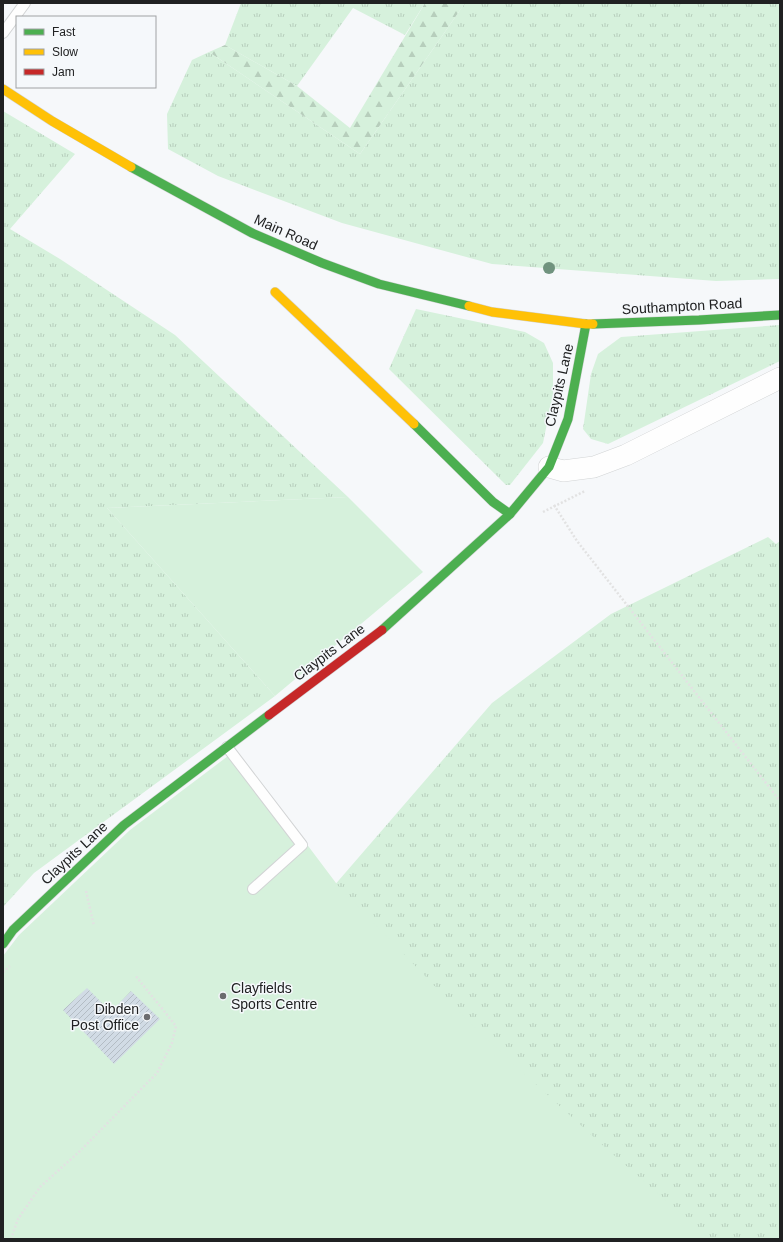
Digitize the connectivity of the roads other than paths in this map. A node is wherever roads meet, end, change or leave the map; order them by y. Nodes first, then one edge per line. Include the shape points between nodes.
1 (25, 3) edge
2 (3, 33) edge
3 (3, 89) edge
4 (275, 292) dead end
5 (780, 315) edge
6 (586, 324) junction
7 (780, 378) edge
8 (548, 467) junction
9 (510, 514) junction
10 (227, 747) junction
11 (253, 889) dead end
12 (3, 944) edge

1 - 2 lane
3 - 6 street, Main Road via 52,121 166,187 252,233 322,263 379,284 492,312
4 - 9 street via 493,502
5 - 6 street, Southampton Road
6 - 8 street, Claypits Lane via 568,420
7 - 8 street via 626,455 594,467 564,471
8 - 9 street, Claypits Lane
9 - 10 street, Claypits Lane via 385,627
10 - 11 lane via 302,845
10 - 12 street, Claypits Lane via 124,825 13,930

